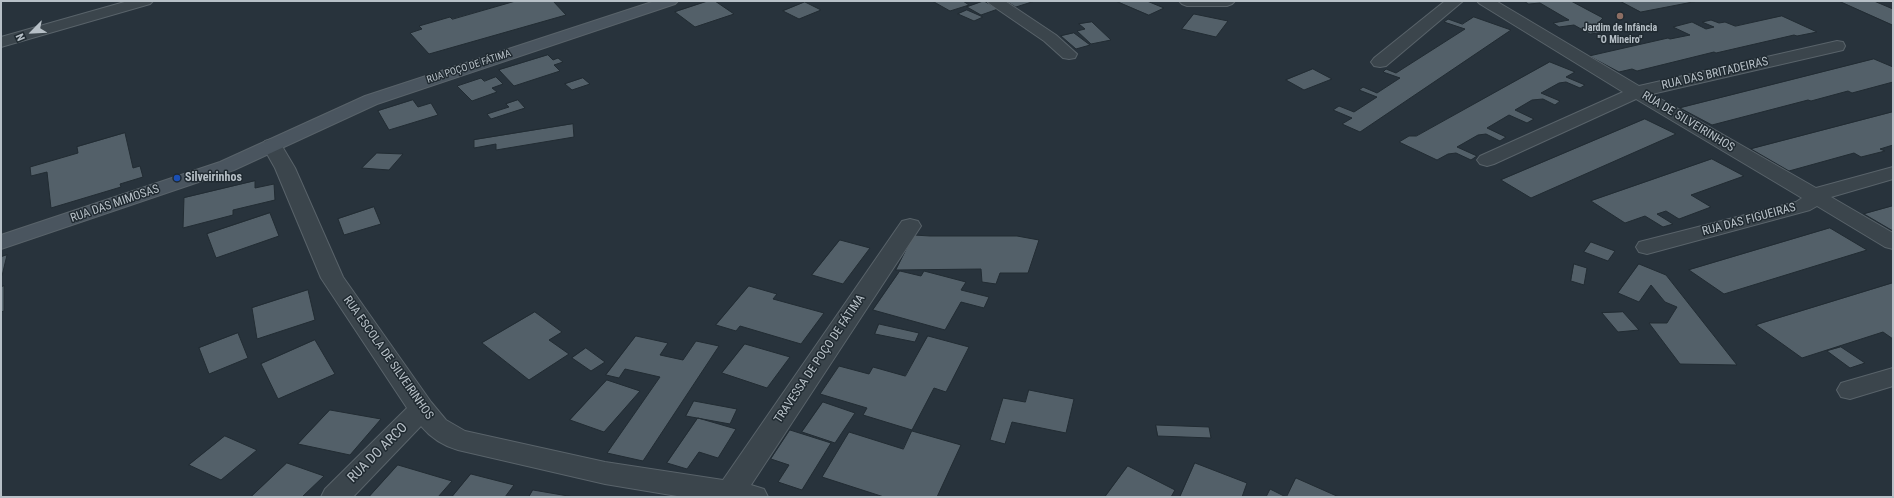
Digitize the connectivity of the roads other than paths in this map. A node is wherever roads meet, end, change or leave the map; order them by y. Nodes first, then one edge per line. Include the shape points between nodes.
1 (145, 1) edge
2 (670, 1) edge
3 (995, 1) edge
4 (1187, 1) edge
5 (1227, 1) edge
6 (1455, 1) edge
7 (1485, 1) edge
8 (1, 42) edge
9 (1837, 46) dead end
10 (1069, 54) dead end
11 (1380, 62) dead end
12 (1637, 92) junction
13 (272, 145) junction
14 (1487, 160) dead end
15 (1893, 173) edge
16 (1816, 197) junction
17 (910, 226) dead end
18 (1, 242) edge
19 (1893, 242) edge
20 (1647, 247) dead end
21 (1893, 377) edge
22 (1850, 390) dead end
23 (422, 409) junction
24 (716, 493) edge
25 (335, 497) edge
26 (754, 497) edge

1 - 8 street
2 - 13 street, RUA POÇO DE FÁTIMA via 371,100
3 - 10 street
4 - 5 street
6 - 11 street
7 - 12 street, RUA DE SILVEIRINHOS
9 - 12 street, RUA DAS BRITADEIRAS
12 - 14 street, RUA DAS BRITADEIRAS
12 - 16 street, RUA DE SILVEIRINHOS
13 - 18 street, RUA DAS MIMOSAS via 227,166
13 - 23 street, RUA ESCOLA DE SILVEIRINHOS via 285,168 332,278
15 - 16 street, RUA DAS FIGUEIRAS via 1826,191
16 - 19 street, RUA DE SILVEIRINHOS
16 - 20 street, RUA DAS FIGUEIRAS via 1803,206
17 - 24 street, TRAVESSA DE POÇO DE FÁTIMA
21 - 22 street
23 - 24 street, RUA ESCOLA DE SILVEIRINHOS via 437,427 458,440 605,474
23 - 25 street, RUA DO ARCO
24 - 26 street, RUA ESCOLA DE SILVEIRINHOS

